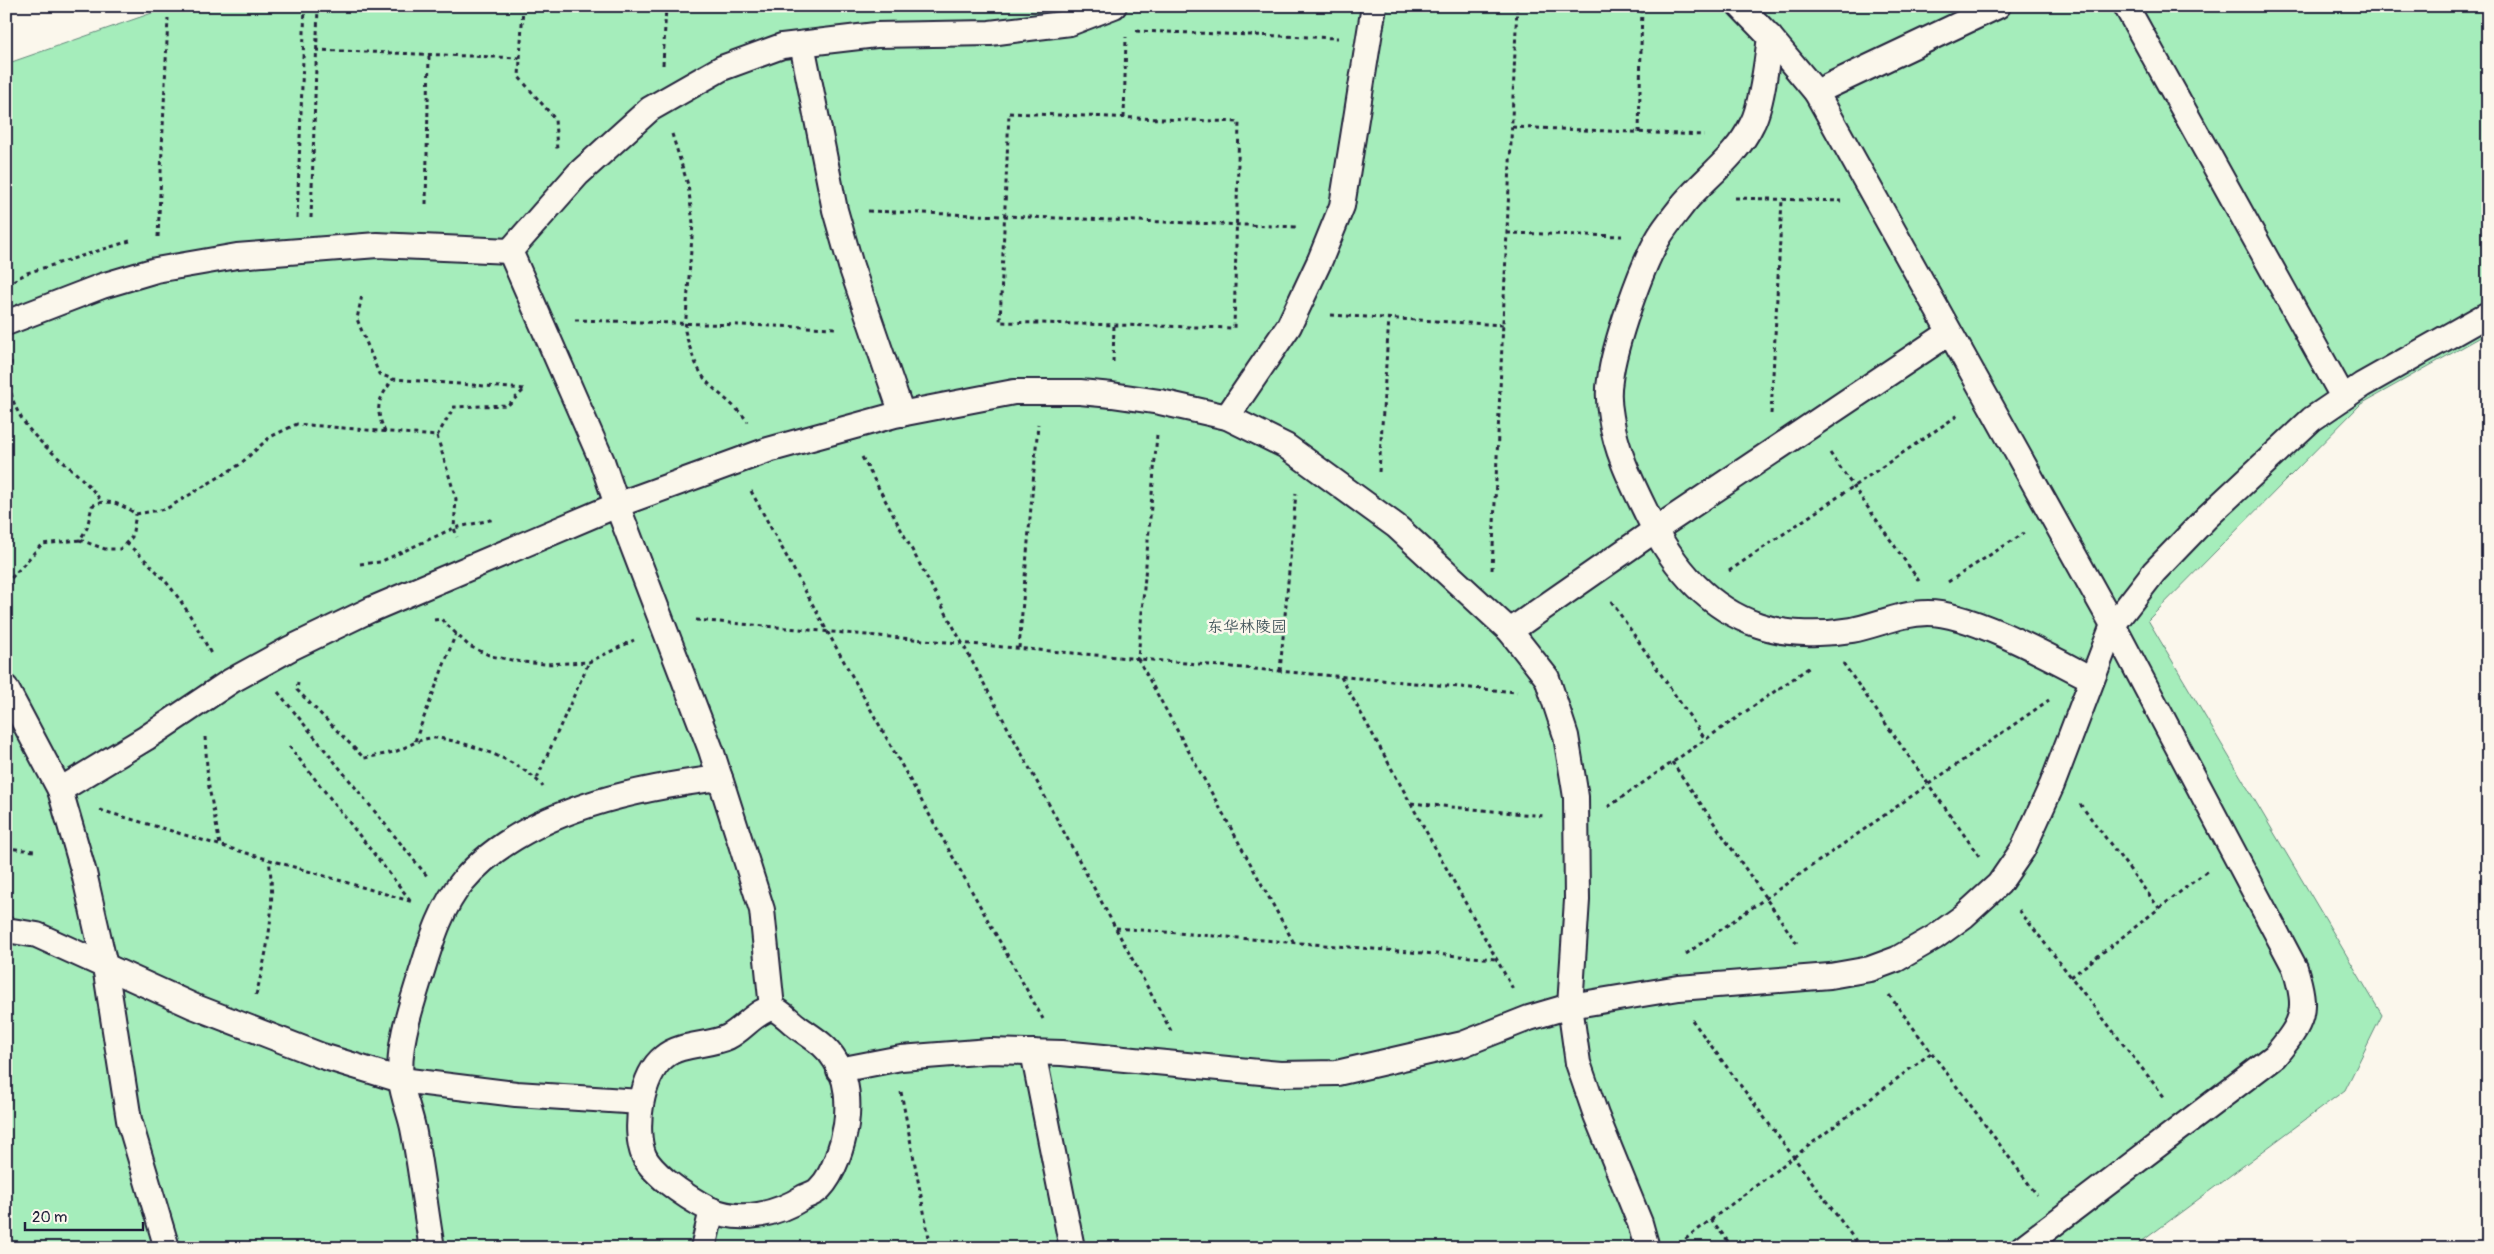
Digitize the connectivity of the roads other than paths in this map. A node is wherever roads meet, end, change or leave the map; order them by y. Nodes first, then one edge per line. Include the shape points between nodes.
1 (1114, 6) edge
2 (1374, 6) edge
3 (1740, 6) edge
4 (1998, 6) edge
5 (2126, 6) edge
6 (1770, 37) junction
7 (802, 44) junction
8 (1816, 92) junction
9 (510, 251) junction
10 (2488, 314) edge
11 (6, 323) edge
12 (1948, 333) junction
13 (2343, 397) junction
14 (902, 414) junction
15 (1227, 418) junction
16 (617, 505) junction
17 (1655, 530) junction
18 (2113, 625) junction
19 (1510, 631) junction
20 (2089, 687) junction
21 (6, 688) edge
22 (720, 778) junction
23 (60, 790) junction
24 (6, 930) edge
25 (105, 966) junction
26 (1570, 1006) junction
27 (772, 1008) junction
28 (1033, 1052) junction
29 (839, 1070) junction
30 (401, 1080) junction
31 (641, 1102) junction
32 (712, 1210) junction
33 (168, 1248) edge
34 (432, 1248) edge
35 (703, 1248) edge
36 (1072, 1248) edge
37 (1647, 1248) edge
38 (2022, 1248) edge

1 - 7 lane via 1070,22 990,33 876,35
2 - 15 lane via 1342,206 1288,326
3 - 6 lane
4 - 8 lane
5 - 13 lane
6 - 8 lane
6 - 17 lane via 1753,123 1659,237 1628,312 1610,380 1610,414 1616,443
7 - 9 lane via 782,46 722,68 662,100 569,184
7 - 14 lane via 835,210
8 - 12 lane
9 - 11 lane via 377,245 237,256 156,270 102,286
9 - 16 lane via 602,462
10 - 13 lane
12 - 17 lane
12 - 18 lane
13 - 18 lane via 2312,419 2207,517 2154,572
14 - 15 lane via 1014,392 1041,391 1112,395 1160,402
14 - 16 lane via 762,452
15 - 19 lane via 1299,455 1396,526
16 - 22 lane
16 - 23 lane via 370,610 257,667
17 - 19 lane
17 - 20 lane via 1674,562 1700,591 1728,613 1761,626 1801,633 1851,630 1913,614 1932,613 1957,618 2028,647
18 - 20 lane
18 - 38 lane via 2295,968 2304,996 2302,1019 2275,1056
19 - 26 lane via 1547,678 1566,736 1576,797 1577,900
20 - 26 lane via 2023,849 1999,884 1935,937 1897,959 1870,968 1819,977 1669,989
21 - 23 lane
22 - 27 lane via 762,910
22 - 30 lane via 648,789 558,816 524,832 491,855 463,881 435,933 411,1004 403,1044
23 - 25 lane via 84,873
24 - 25 lane via 37,935
25 - 30 lane via 193,1006 322,1056
25 - 33 lane via 129,1120
26 - 28 lane via 1463,1044 1337,1073 1280,1074
26 - 37 lane via 1578,1063
27 - 29 lane via 820,1041 836,1060
27 - 31 lane via 764,1010 729,1036 664,1056 649,1076
28 - 29 lane via 990,1051 895,1059
28 - 36 lane
29 - 32 lane via 849,1107 836,1161 820,1188 796,1203 767,1214 740,1216
30 - 31 lane via 516,1094
30 - 34 lane via 413,1127
31 - 32 lane via 638,1129 644,1156 683,1194
32 - 35 lane

